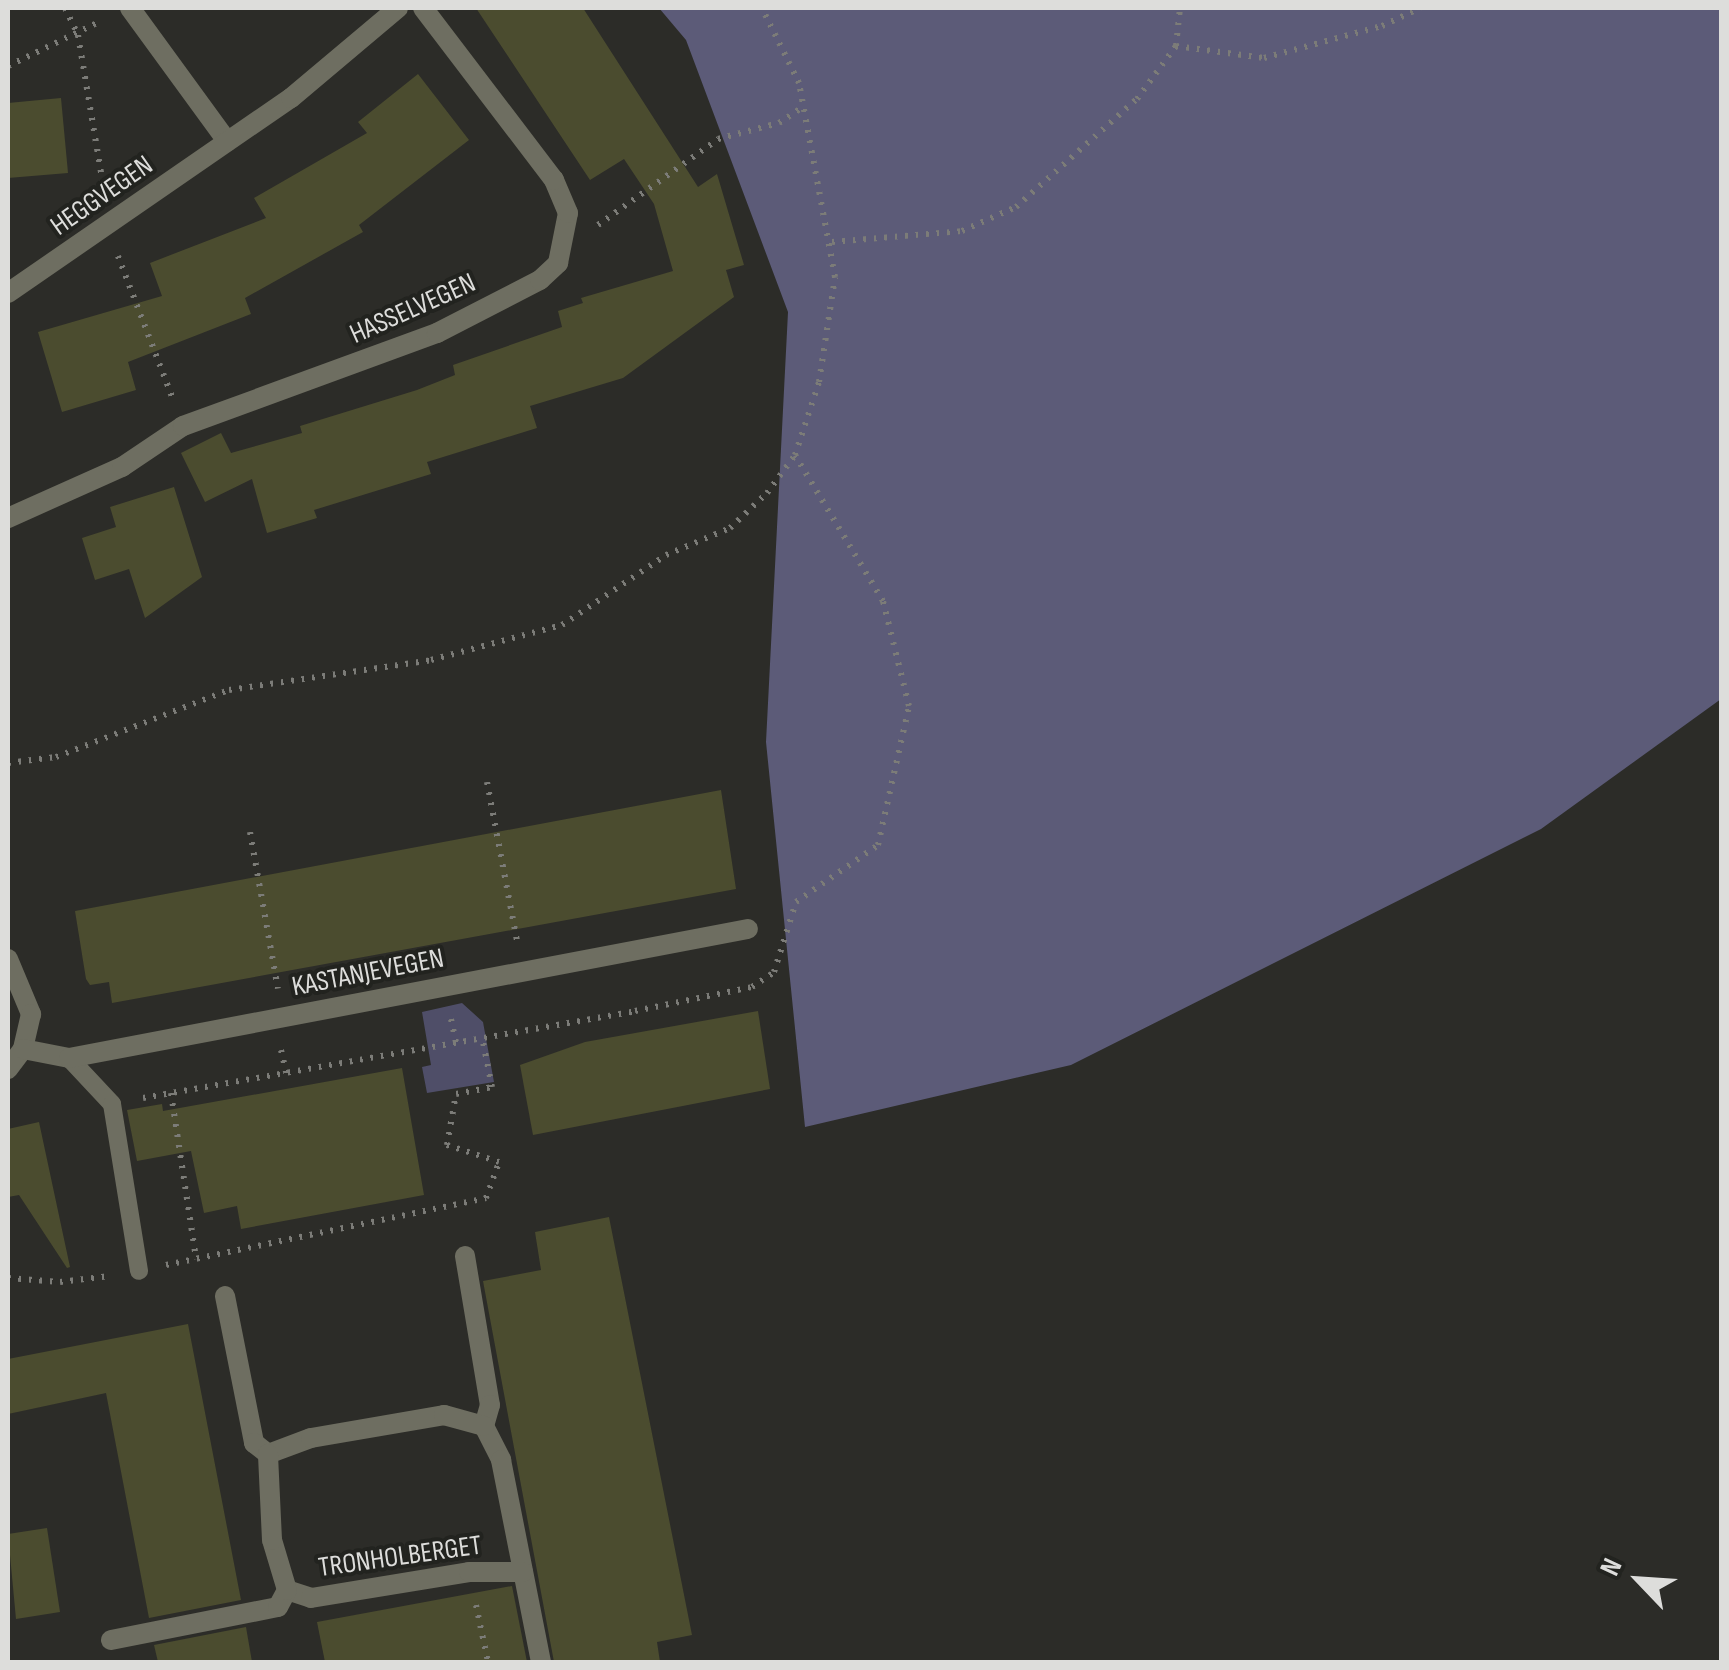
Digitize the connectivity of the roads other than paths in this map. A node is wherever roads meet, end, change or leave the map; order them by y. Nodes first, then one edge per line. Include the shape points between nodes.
1 (130, 8) edge
2 (398, 8) edge
3 (423, 8) edge
4 (227, 140) junction
5 (8, 294) edge
6 (8, 518) edge
7 (748, 930) dead end
8 (8, 959) edge
9 (23, 1049) junction
10 (69, 1058) junction
11 (8, 1070) edge
12 (465, 1256) dead end
13 (139, 1271) road end
14 (226, 1296) dead end
15 (484, 1426) junction
16 (268, 1454) junction
17 (523, 1572) junction
18 (287, 1590) junction
19 (112, 1640) dead end
20 (541, 1662) edge

1 - 4 street
2 - 4 street, HEGGVEGEN via 291,98
3 - 6 street, HASSELVEGEN via 554,180 568,214 567,243 540,280 436,333 183,426 122,466
4 - 5 street, HEGGVEGEN
7 - 10 street, KASTANJEVEGEN
8 - 9 street via 31,1014
9 - 10 street, KASTANJEVEGEN
9 - 11 street
10 - 13 lane via 112,1104
12 - 15 street, TRONHOLBERGET via 490,1405
14 - 16 street, TRONHOLBERGET via 254,1443
15 - 16 street via 444,1415 312,1438
15 - 17 street, TRONHOLBERGET via 501,1460
16 - 18 street, TRONHOLBERGET via 272,1540
17 - 18 street, TRONHOLBERGET via 469,1572 311,1598
17 - 20 street, TRONHOLBERGET
18 - 19 street, TRONHOLBERGET via 278,1607

